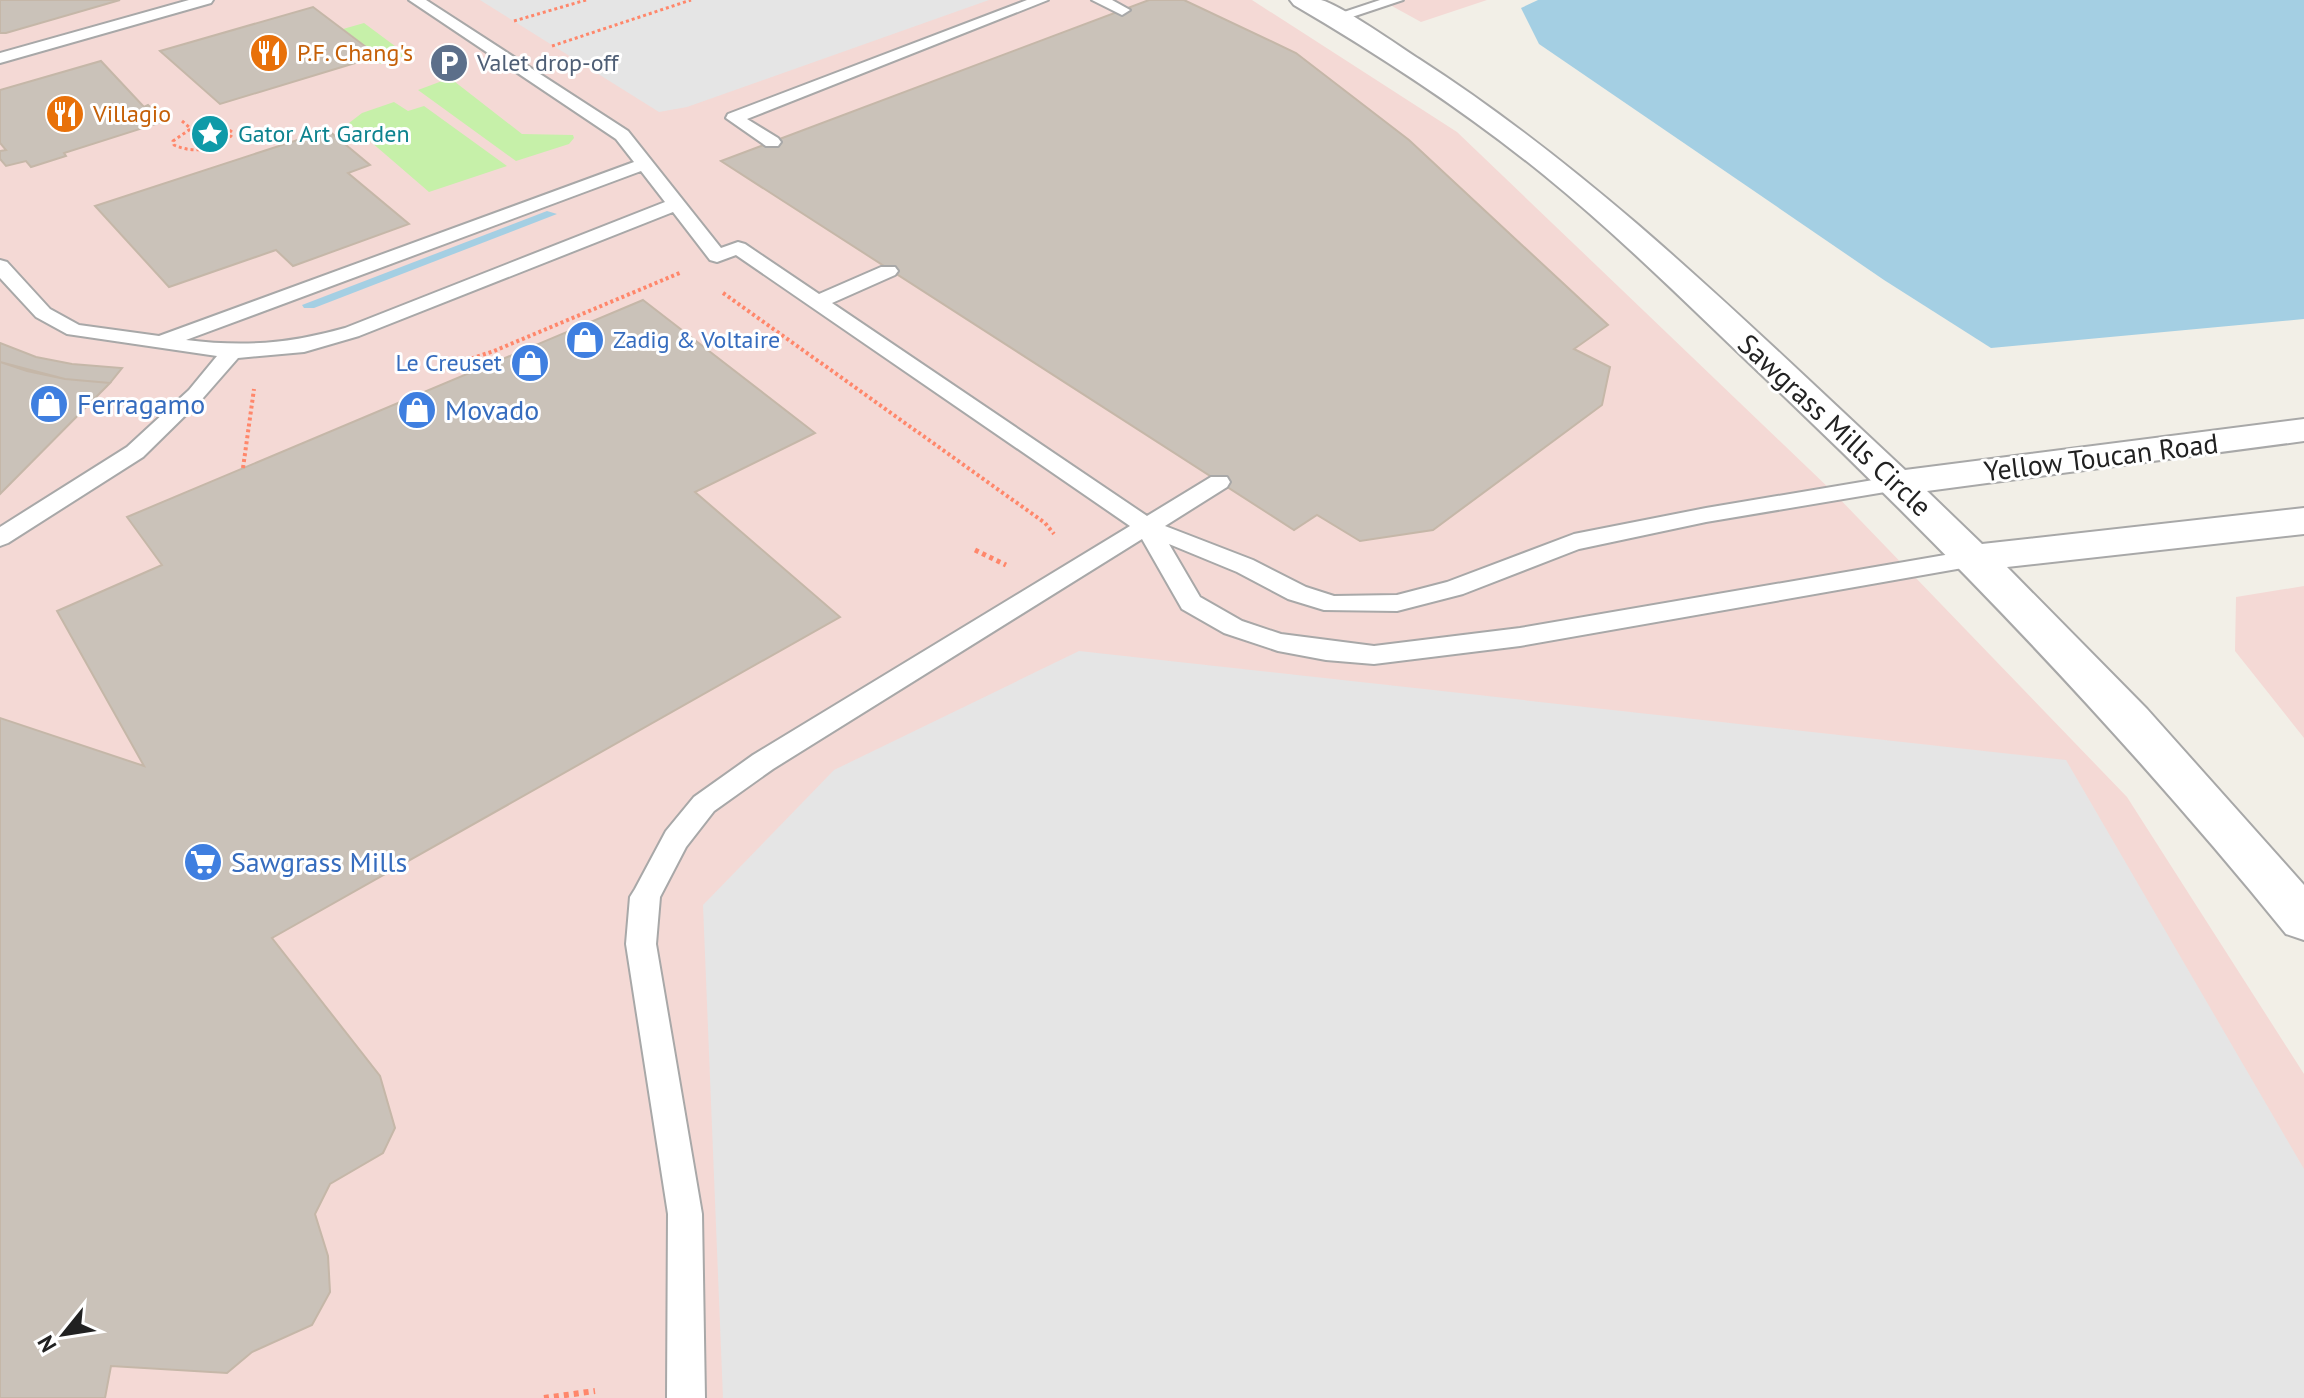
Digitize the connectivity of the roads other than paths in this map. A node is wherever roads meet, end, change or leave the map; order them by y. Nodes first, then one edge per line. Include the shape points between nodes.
1 (206, 0) edge
2 (416, 0) edge
3 (1041, 0) edge
4 (1099, 0) edge
5 (1396, 0) edge
6 (1315, 5) edge
7 (1122, 10) dead end
8 (0, 58) edge
9 (772, 142) dead end
10 (644, 164) junction
11 (674, 205) junction
12 (0, 266) edge
13 (888, 271) dead end
14 (817, 302) junction
15 (162, 342) junction
16 (232, 352) junction
17 (2304, 430) edge
18 (1219, 482) dead end
19 (1897, 483) junction
20 (2304, 521) edge
21 (1147, 527) junction
22 (0, 538) edge
23 (1974, 558) junction
24 (2304, 920) edge
25 (686, 1398) edge

1 - 8 lane
2 - 10 lane via 622,135
3 - 9 lane via 734,118
4 - 7 lane
5 - 6 lane
6 - 19 street, Sawgrass Mills Circle via 1440,85 1556,170
10 - 11 lane
10 - 15 lane
11 - 14 lane via 717,256 738,248
11 - 16 lane via 352,332 304,346
12 - 15 lane via 43,313 74,330
13 - 14 lane
14 - 21 lane
15 - 16 lane
16 - 22 lane via 135,452
17 - 19 street, Yellow Toucan Road
18 - 21 lane
19 - 21 lane via 1574,542 1454,588 1397,603 1333,604
19 - 23 street, Sawgrass Mills Circle
20 - 23 street
21 - 23 lane via 1191,603 1233,627 1278,642 1374,655 1520,637
21 - 25 lane via 763,762 704,804 676,839 645,897 641,944 685,1214
23 - 24 street, Sawgrass Mills Circle via 2106,693

